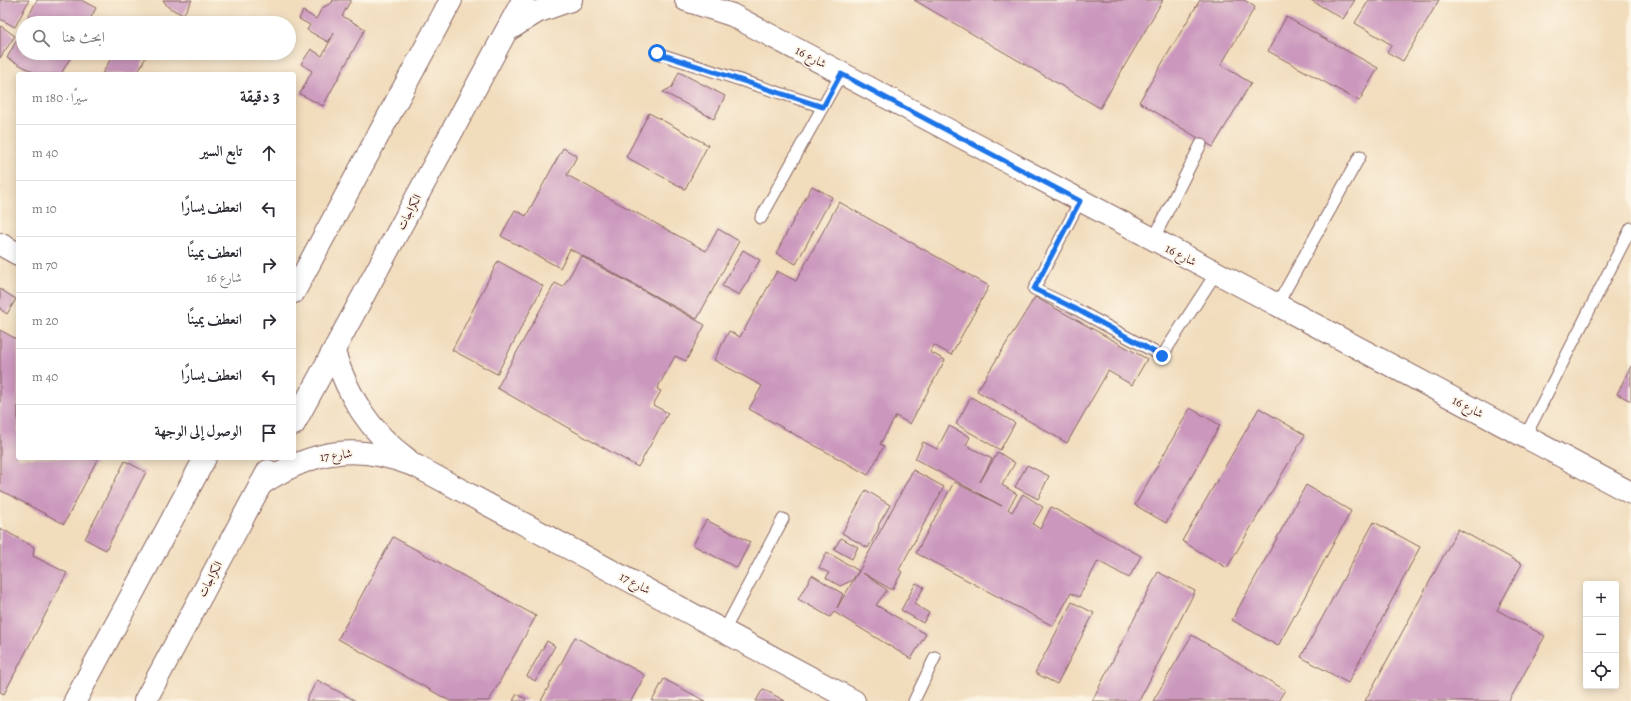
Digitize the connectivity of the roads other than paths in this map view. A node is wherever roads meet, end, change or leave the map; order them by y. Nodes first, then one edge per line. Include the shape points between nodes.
1 (450, 0) edge
2 (523, 0) edge
3 (571, 0) edge
4 (686, 0) edge
5 (711, 0) edge
6 (732, 16) junction
7 (508, 30) junction
8 (657, 53) dead end
9 (841, 74) junction
10 (823, 107) junction
11 (1201, 144) dead end
12 (1360, 156) dead end
13 (1080, 201) junction
14 (761, 218) dead end
15 (1631, 228) edge
16 (1153, 240) junction
17 (0, 244) edge
18 (16, 253) edge
19 (1216, 273) junction
20 (296, 288) edge
21 (1277, 305) junction
22 (334, 352) junction
23 (296, 420) edge
24 (1525, 437) junction
25 (204, 460) edge
26 (275, 460) edge
27 (416, 466) junction
28 (261, 484) junction
29 (1631, 493) edge
30 (783, 519) dead end
31 (724, 631) junction
32 (935, 657) dead end
33 (75, 701) edge
34 (145, 701) edge
35 (854, 701) edge
36 (914, 701) edge

1 - 20 street
2 - 7 street, الكراجات
3 - 7 street via 537,12
4 - 6 street, شارع 16
5 - 6 street, شارع 16
6 - 9 street, شارع 16
7 - 22 street, الكراجات
8 - 10 lane
9 - 10 lane
9 - 13 street, شارع 16
10 - 14 lane
11 - 16 lane
12 - 21 lane
13 - 16 street, شارع 16
13 - 19 lane via 1034,289 1162,356
15 - 24 lane
16 - 19 street, شارع 16
17 - 18 street
19 - 21 street, شارع 16
21 - 24 street, شارع 16
22 - 23 street, الكراجات
22 - 27 street, شارع 17 via 351,396 364,417 397,452
24 - 29 street, شارع 16
25 - 33 street
26 - 28 street, الكراجات
27 - 28 street, شارع 17 via 371,453 325,454 302,461
27 - 31 street, شارع 17
28 - 34 street, الكراجات
30 - 31 lane
31 - 35 street, شارع 17
32 - 36 lane

